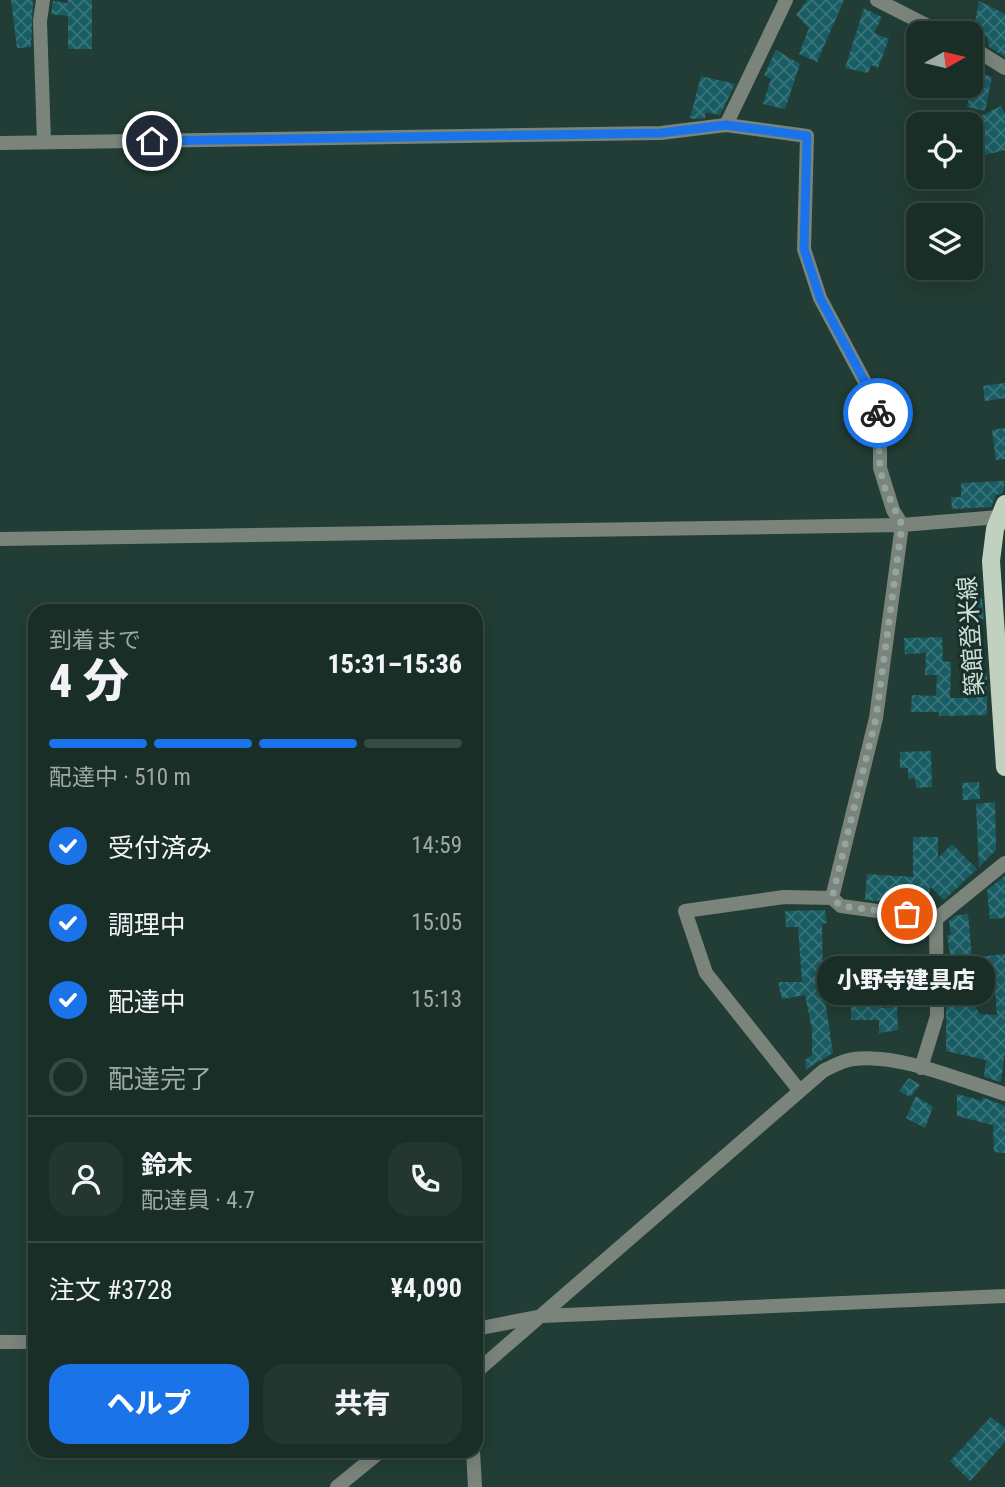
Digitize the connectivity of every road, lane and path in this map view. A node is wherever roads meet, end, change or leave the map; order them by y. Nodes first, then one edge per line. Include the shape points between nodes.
1 (43, 0) edge
2 (786, 0) edge
3 (877, 0) edge
4 (918, 21) edge
5 (984, 55) edge
6 (1005, 68) edge
7 (726, 125) junction
8 (44, 142) junction
9 (0, 143) edge
10 (1002, 510) edge
11 (902, 525) junction
12 (0, 539) edge
13 (1005, 767) edge
14 (1005, 863) edge
15 (832, 898) junction
16 (936, 919) junction
17 (921, 1068) junction
18 (799, 1090) junction
19 (1005, 1094) edge
20 (1005, 1296) edge
21 (542, 1316) junction
22 (483, 1328) edge
23 (3, 1342) edge
24 (28, 1342) edge
25 (483, 1366) edge
26 (372, 1458) edge
27 (473, 1458) edge
28 (337, 1487) edge
29 (475, 1487) edge

1 - 8 street
2 - 7 street
3 - 4 street
5 - 6 street
7 - 8 street via 635,133
7 - 11 street via 807,136 804,249 820,298 874,399 880,419 880,468
8 - 9 street
10 - 11 street
10 - 13 main road, 築館登米線 via 992,545 991,578
11 - 12 street
11 - 15 street via 876,718
14 - 16 street
15 - 16 street via 841,906
15 - 18 street via 784,897 685,911 706,973
16 - 17 street via 937,1016
17 - 18 street via 853,1059 823,1071
17 - 19 street
18 - 21 street
20 - 21 street
21 - 22 street
21 - 25 street
23 - 24 street
26 - 28 street
27 - 29 street

